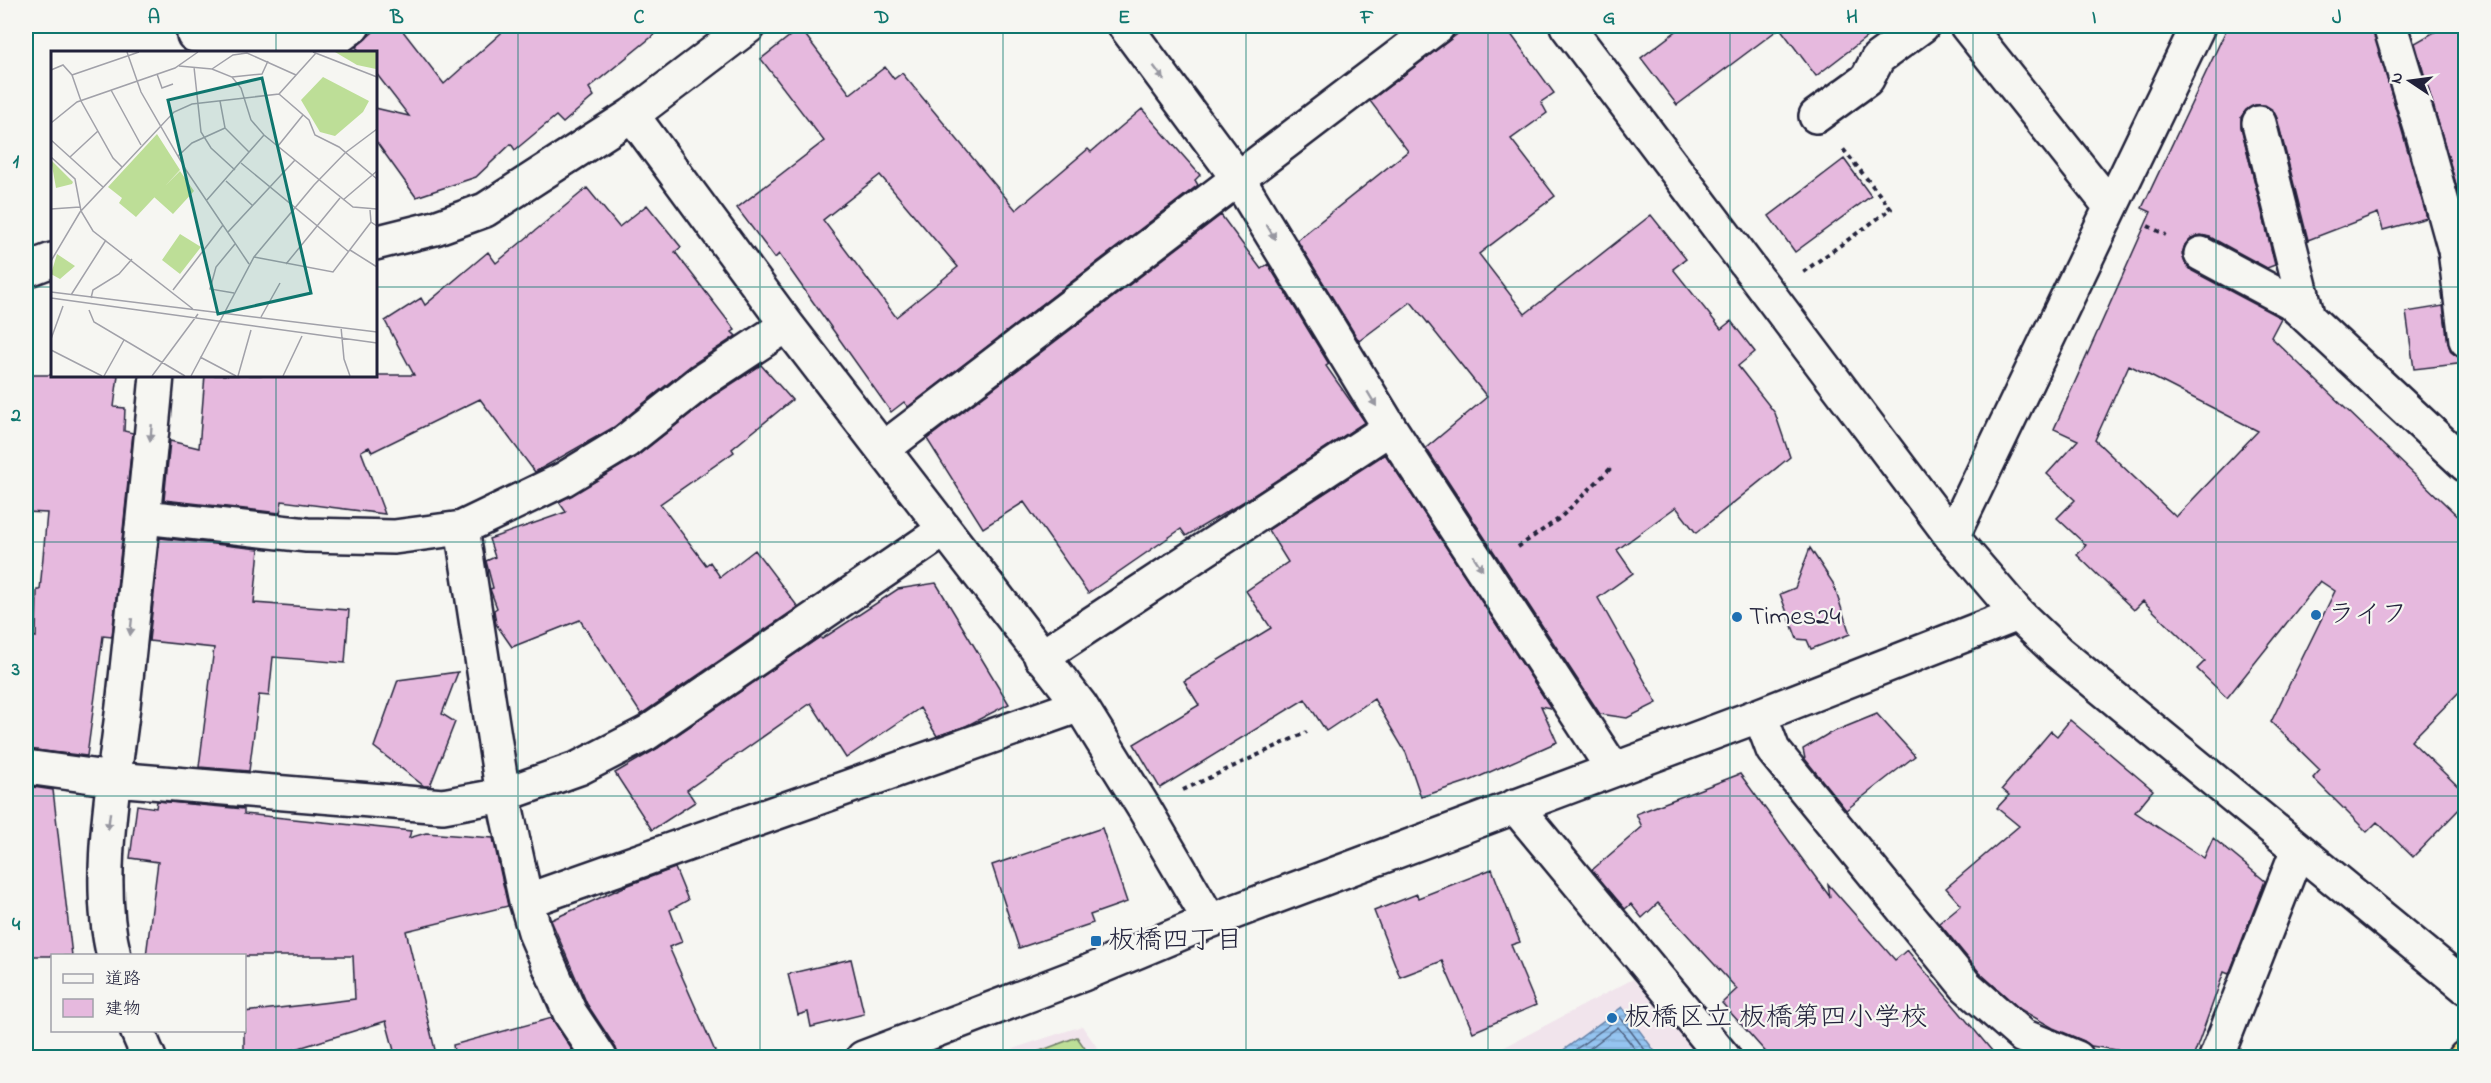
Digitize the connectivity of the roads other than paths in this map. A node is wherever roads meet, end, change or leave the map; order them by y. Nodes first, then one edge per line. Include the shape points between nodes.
1 (353, 26) edge
2 (749, 26) edge
3 (1125, 26) edge
4 (1438, 26) edge
5 (1566, 26) edge
6 (1922, 26) edge
7 (1968, 26) edge
8 (2198, 26) edge
9 (2390, 26) edge
10 (194, 38) edge
11 (632, 115) junction
12 (1816, 116) road end
13 (2259, 123) dead end
14 (1237, 177) junction
15 (2110, 206) junction
16 (376, 243) edge
17 (2201, 254) road end
18 (51, 260) edge
19 (26, 270) edge
20 (2308, 318) junction
21 (787, 325) junction
22 (2466, 340) edge
23 (157, 376) edge
24 (1390, 428) junction
25 (883, 449) junction
26 (2466, 465) edge
27 (144, 517) junction
28 (462, 528) junction
29 (944, 530) junction
30 (1952, 537) junction
31 (2018, 614) junction
32 (1041, 657) junction
33 (1080, 705) junction
34 (1760, 715) junction
35 (26, 767) edge
36 (1613, 769) junction
37 (114, 779) junction
38 (503, 795) junction
39 (1515, 806) junction
40 (2298, 849) junction
41 (526, 901) junction
42 (1210, 921) junction
43 (114, 954) edge
44 (2466, 987) edge
45 (138, 1032) edge
46 (149, 1058) edge
47 (600, 1058) edge
48 (863, 1058) edge
49 (1725, 1058) edge
50 (2077, 1058) edge
51 (2217, 1058) edge

1 - 10 street via 330,43
2 - 11 street
3 -> 14 street
4 - 14 street
5 - 30 street
6 - 12 street via 1878,58 1867,79
7 - 15 street
8 - 15 street
9 - 22 street via 2455,250
11 - 16 street via 485,210
11 - 21 street
13 - 20 street
14 -> 24 street
14 - 25 street
15 - 30 street
17 - 20 street via 2291,302
18 - 19 street
20 - 26 street
21 - 25 street
21 - 28 street via 702,381 625,442 564,479
23 -> 27 street
24 - 32 street
24 -> 36 street
25 - 29 street
27 - 28 street via 307,535 394,537
27 -> 37 street
28 - 38 street
29 - 32 street
29 - 38 street via 647,733 579,768
30 - 31 street
31 - 34 street
31 - 40 street via 2058,652
32 - 33 street
33 - 41 street
33 - 42 street
34 - 36 street
34 - 50 street via 1773,750 1965,986 2023,1036
35 - 37 street
36 - 39 street
37 - 38 street via 443,806
37 -> 43 street via 107,840 108,914
38 - 41 street
39 - 42 street
39 - 49 street
40 - 44 street
40 - 51 street
41 - 47 street via 536,935 570,1013
42 - 48 street
45 - 46 street

